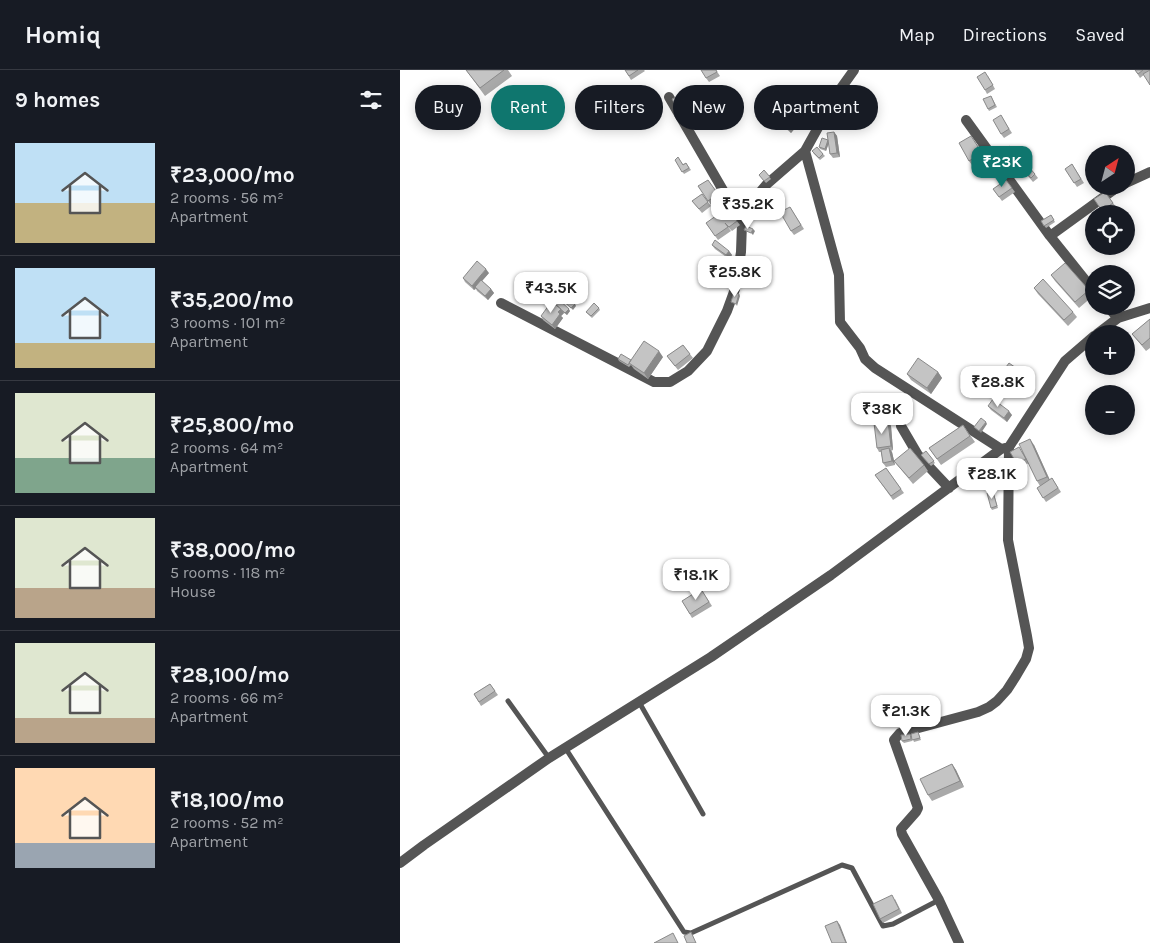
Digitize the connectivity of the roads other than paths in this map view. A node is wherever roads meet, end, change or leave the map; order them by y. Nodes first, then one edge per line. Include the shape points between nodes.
1 (854, 70) edge
2 (669, 97) dead end
3 (966, 120) dead end
4 (805, 151) junction
5 (1150, 172) edge
6 (1135, 179) edge
7 (1107, 195) edge
8 (742, 223) junction
9 (1050, 236) junction
10 (1085, 280) edge
11 (501, 302) dead end
12 (1150, 308) edge
13 (1115, 315) edge
14 (1118, 318) junction
15 (1109, 325) edge
16 (1085, 344) edge
17 (901, 426) dead end
18 (1005, 448) junction
19 (949, 488) junction
20 (508, 701) dead end
21 (639, 702) junction
22 (566, 749) junction
23 (549, 758) junction
24 (703, 814) dead end
25 (400, 863) edge
26 (939, 900) junction
27 (959, 943) edge

1 - 4 street via 828,105
2 - 8 street
3 - 9 street
4 - 8 street via 767,184
4 - 18 street via 839,275 840,322 865,359 875,368
5 - 6 street
7 - 9 street
8 - 11 street via 739,269 727,311 707,351 688,371 670,382 654,382 640,376
9 - 10 street
12 - 14 street
13 - 14 street
14 - 15 street
16 - 18 street via 1065,361
17 - 19 street via 918,455
18 - 19 street
18 - 26 street via 1008,540 1029,648 1026,660 1007,690 989,707 900,733 894,740 918,808 901,829 902,834
19 - 21 street via 831,575
20 - 23 lane
21 - 22 street
21 - 24 lane
22 - 23 street
22 - 26 lane via 684,932 691,932 842,865 852,868 883,926
23 - 25 street
26 - 27 street

